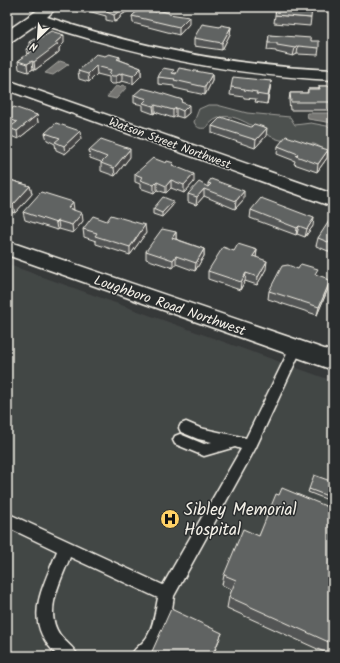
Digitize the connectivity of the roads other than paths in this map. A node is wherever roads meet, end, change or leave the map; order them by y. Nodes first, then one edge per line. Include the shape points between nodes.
1 (51, 7) edge
2 (36, 18) junction
3 (7, 38) edge
4 (333, 75) edge
5 (7, 85) edge
6 (333, 201) edge
7 (7, 248) edge
8 (296, 348) junction
9 (333, 361) edge
10 (183, 434) dead end
11 (250, 445) junction
12 (7, 520) edge
13 (66, 547) junction
14 (166, 594) junction
15 (70, 656) edge
16 (139, 656) edge

1 - 2 street
2 - 3 street
2 - 4 street via 118,43 176,57 259,70
5 - 6 street, Watson Street Northwest
7 - 8 street, Loughboro Road Northwest
8 - 9 street, Loughboro Road Northwest
8 - 11 lane
10 - 11 lane via 204,450 234,441
11 - 14 lane
12 - 13 lane
13 - 14 lane
13 - 15 lane via 44,608 46,626 55,642
14 - 16 lane via 162,621 152,644

